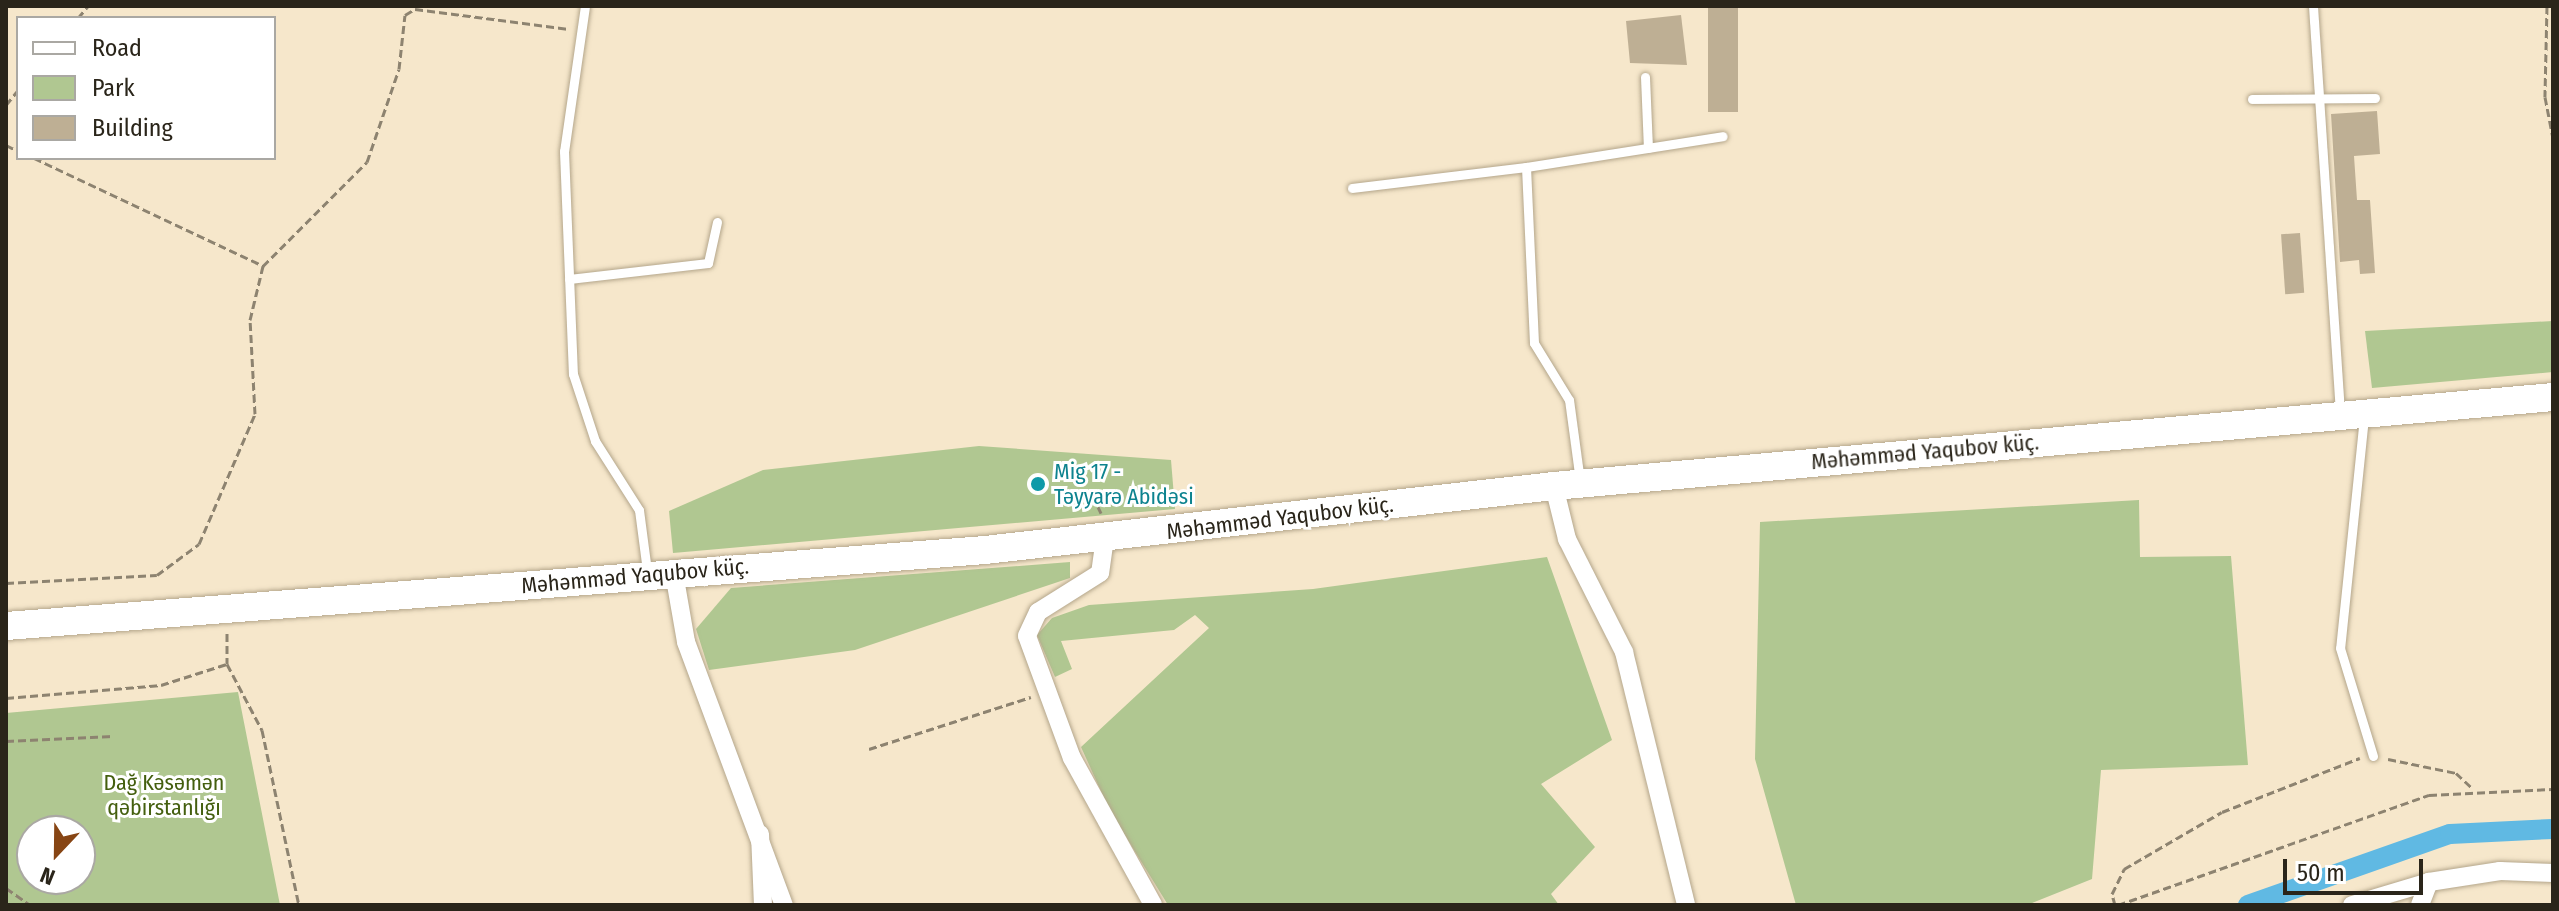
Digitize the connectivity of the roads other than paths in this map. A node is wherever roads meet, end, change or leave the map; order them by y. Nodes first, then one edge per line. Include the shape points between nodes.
1 (585, 6) edge
2 (2313, 6) edge
3 (1645, 77) dead end
4 (2320, 98) junction
5 (2375, 98) dead end
6 (2252, 99) dead end
7 (1723, 136) dead end
8 (1648, 148) junction
9 (1526, 167) junction
10 (1352, 188) dead end
11 (717, 222) dead end
12 (569, 279) junction
13 (2553, 397) edge
14 (2352, 414) junction
15 (1567, 485) junction
16 (1105, 538) junction
17 (661, 574) junction
18 (6, 626) edge
19 (2373, 756) road end
20 (761, 831) junction
21 (2553, 873) edge
22 (2429, 882) junction
23 (763, 905) edge
24 (784, 905) edge
25 (1153, 905) edge
26 (1686, 905) edge
27 (2352, 905) edge
28 (2420, 905) edge

1 - 12 lane via 564,151
2 - 4 lane
3 - 8 lane
4 - 5 lane
4 - 6 lane
4 - 14 lane
7 - 8 lane
8 - 9 lane
9 - 10 lane
9 - 15 lane via 1534,343 1569,400
11 - 12 lane via 708,263
12 - 17 lane via 583,414 639,510
13 - 14 main road, Məhəmməd Yaqubov küç.
14 - 15 main road, Məhəmməd Yaqubov küç.
14 - 19 lane via 2340,624
15 - 16 main road, Məhəmməd Yaqubov küç.
15 - 26 street via 1567,539 1624,652
16 - 17 main road, Məhəmməd Yaqubov küç.
16 - 25 street via 1100,573 1090,585 1030,622 1031,653 1088,790
17 - 18 main road, Məhəmməd Yaqubov küç.
17 - 20 street
20 - 23 street
20 - 24 street
21 - 22 street
22 - 27 street
22 - 28 street

